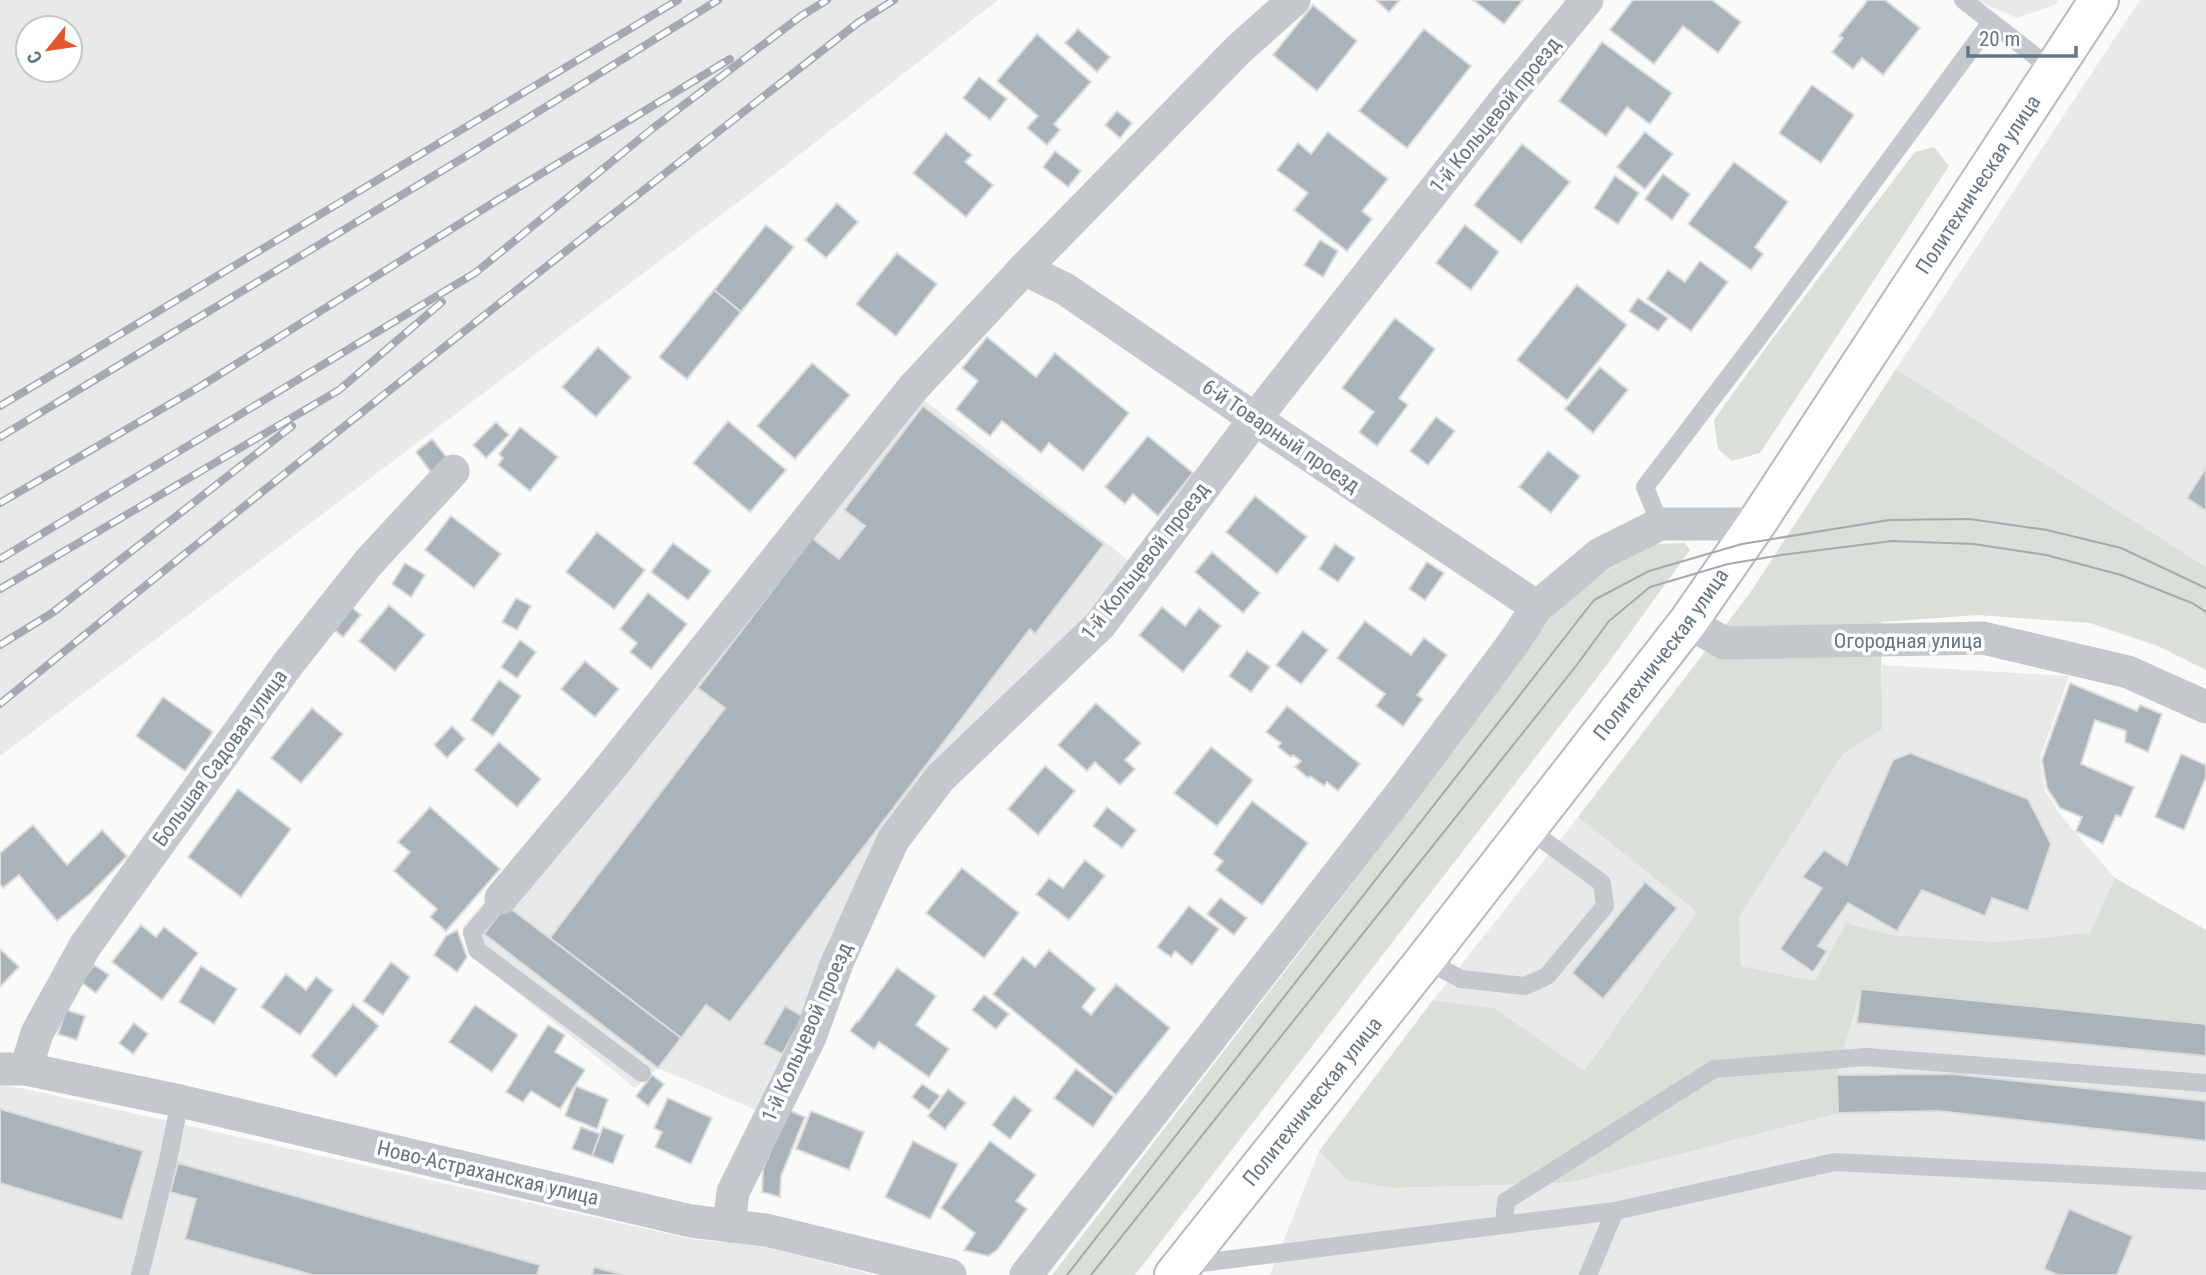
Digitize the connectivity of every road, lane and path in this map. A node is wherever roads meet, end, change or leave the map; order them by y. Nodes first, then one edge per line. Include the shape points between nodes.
1 (1294, 0) edge
2 (1587, 0) edge
3 (1963, 0) edge
4 (2099, 0) edge
5 (1991, 22) junction
6 (2053, 70) junction
7 (1024, 269) junction
8 (1255, 419) junction
9 (453, 471) dead end
10 (1660, 524) junction
11 (1756, 524) junction
12 (1537, 607) junction
13 (1688, 622) junction
14 (2206, 707) edge
15 (1527, 828) junction
16 (501, 898) joint
17 (1425, 960) junction
18 (13, 1069) edge
19 (642, 1073) dead end
20 (2206, 1083) edge
21 (180, 1101) junction
22 (2206, 1181) edge
23 (1615, 1211) junction
24 (1504, 1225) junction
25 (729, 1226) junction
26 (1178, 1270) edge
27 (139, 1275) edge
28 (950, 1275) edge
29 (1026, 1275) edge
30 (1588, 1275) edge

1 - 7 street via 1240,48
2 - 8 street, 1-й Кольцевой проезд
3 - 5 lane
4 - 6 main road, Политехническая улица
5 - 6 lane
5 - 10 lane via 1645,487
6 - 11 main road, Политехническая улица
7 - 8 street, 6-й Товарный проезд via 1065,289
7 - 16 street via 913,388
8 - 12 street, 6-й Товарный проезд
8 - 25 street, 1-й Кольцевой проезд via 1100,625 940,778 893,841 837,963 810,1037 733,1192
9 - 18 street, Большая Садовая улица via 369,562 288,664 93,935
10 - 11 street
10 - 12 street via 1600,554
11 - 13 main road, Политехническая улица
12 - 29 street via 1394,802
13 - 14 street, Огородная улица via 1724,643 1983,638 2128,672
13 - 15 main road, Политехническая улица
15 - 17 main road, Политехническая улица
15 - 17 lane via 1602,883 1605,906 1547,976 1525,986 1461,979
16 - 19 lane via 472,933 477,950
17 - 26 main road, Политехническая улица
18 - 21 street, Ново-Астраханская улица
20 - 24 lane via 1866,1057 1714,1069 1506,1201
21 - 25 street, Ново-Астраханская улица via 691,1221
21 - 27 lane
22 - 23 lane via 1835,1162
23 - 24 lane
23 - 30 lane
24 - 26 lane
25 - 28 street, Ново-Астраханская улица via 766,1230

